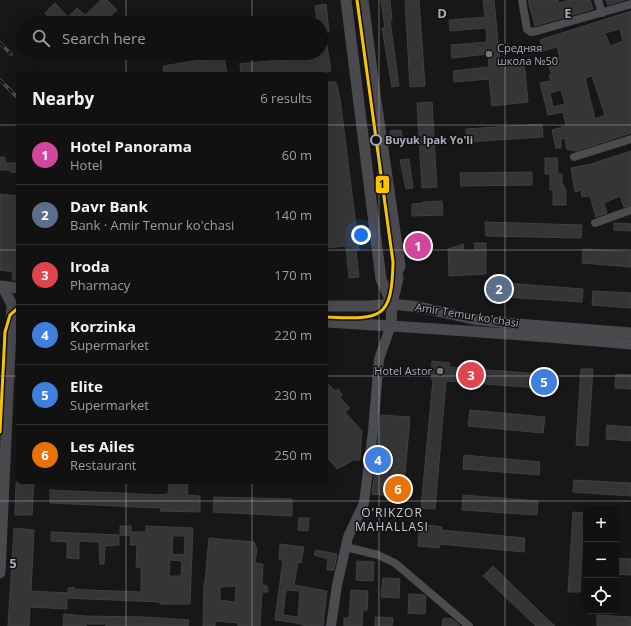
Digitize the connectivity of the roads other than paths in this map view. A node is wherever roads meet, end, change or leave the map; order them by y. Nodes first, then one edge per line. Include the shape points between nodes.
1 (346, 0) edge
2 (363, 0) edge
3 (522, 0) edge
4 (598, 0) edge
5 (631, 4) edge
6 (602, 13) junction
7 (631, 138) edge
8 (574, 157) dead end
9 (631, 210) edge
10 (595, 222) dead end
11 (16, 288) edge
12 (1, 289) edge
13 (0, 304) edge
14 (392, 304) junction
15 (15, 305) edge
16 (328, 306) edge
17 (328, 322) edge
18 (391, 325) junction
19 (631, 333) edge
20 (631, 344) edge
21 (346, 547) junction
22 (0, 573) edge
23 (331, 626) edge
24 (469, 626) edge

1 - 14 main road via 381,279
2 - 14 main road via 400,266
3 - 6 street via 528,29 531,32
4 - 6 street
5 - 6 street
7 - 8 street
9 - 10 street
11 - 12 main road
12 - 15 main road
13 - 15 main road
14 - 16 main road, Amir Temur ko'chasi
14 - 18 main road
14 - 19 main road, Amir Temur ko'chasi via 473,319
15 - 22 main road
17 - 18 main road, Amir Temur ko'chasi
18 - 20 main road, Amir Temur ko'chasi
18 - 21 street via 379,359 364,503
21 - 23 street
21 - 24 street via 395,562

